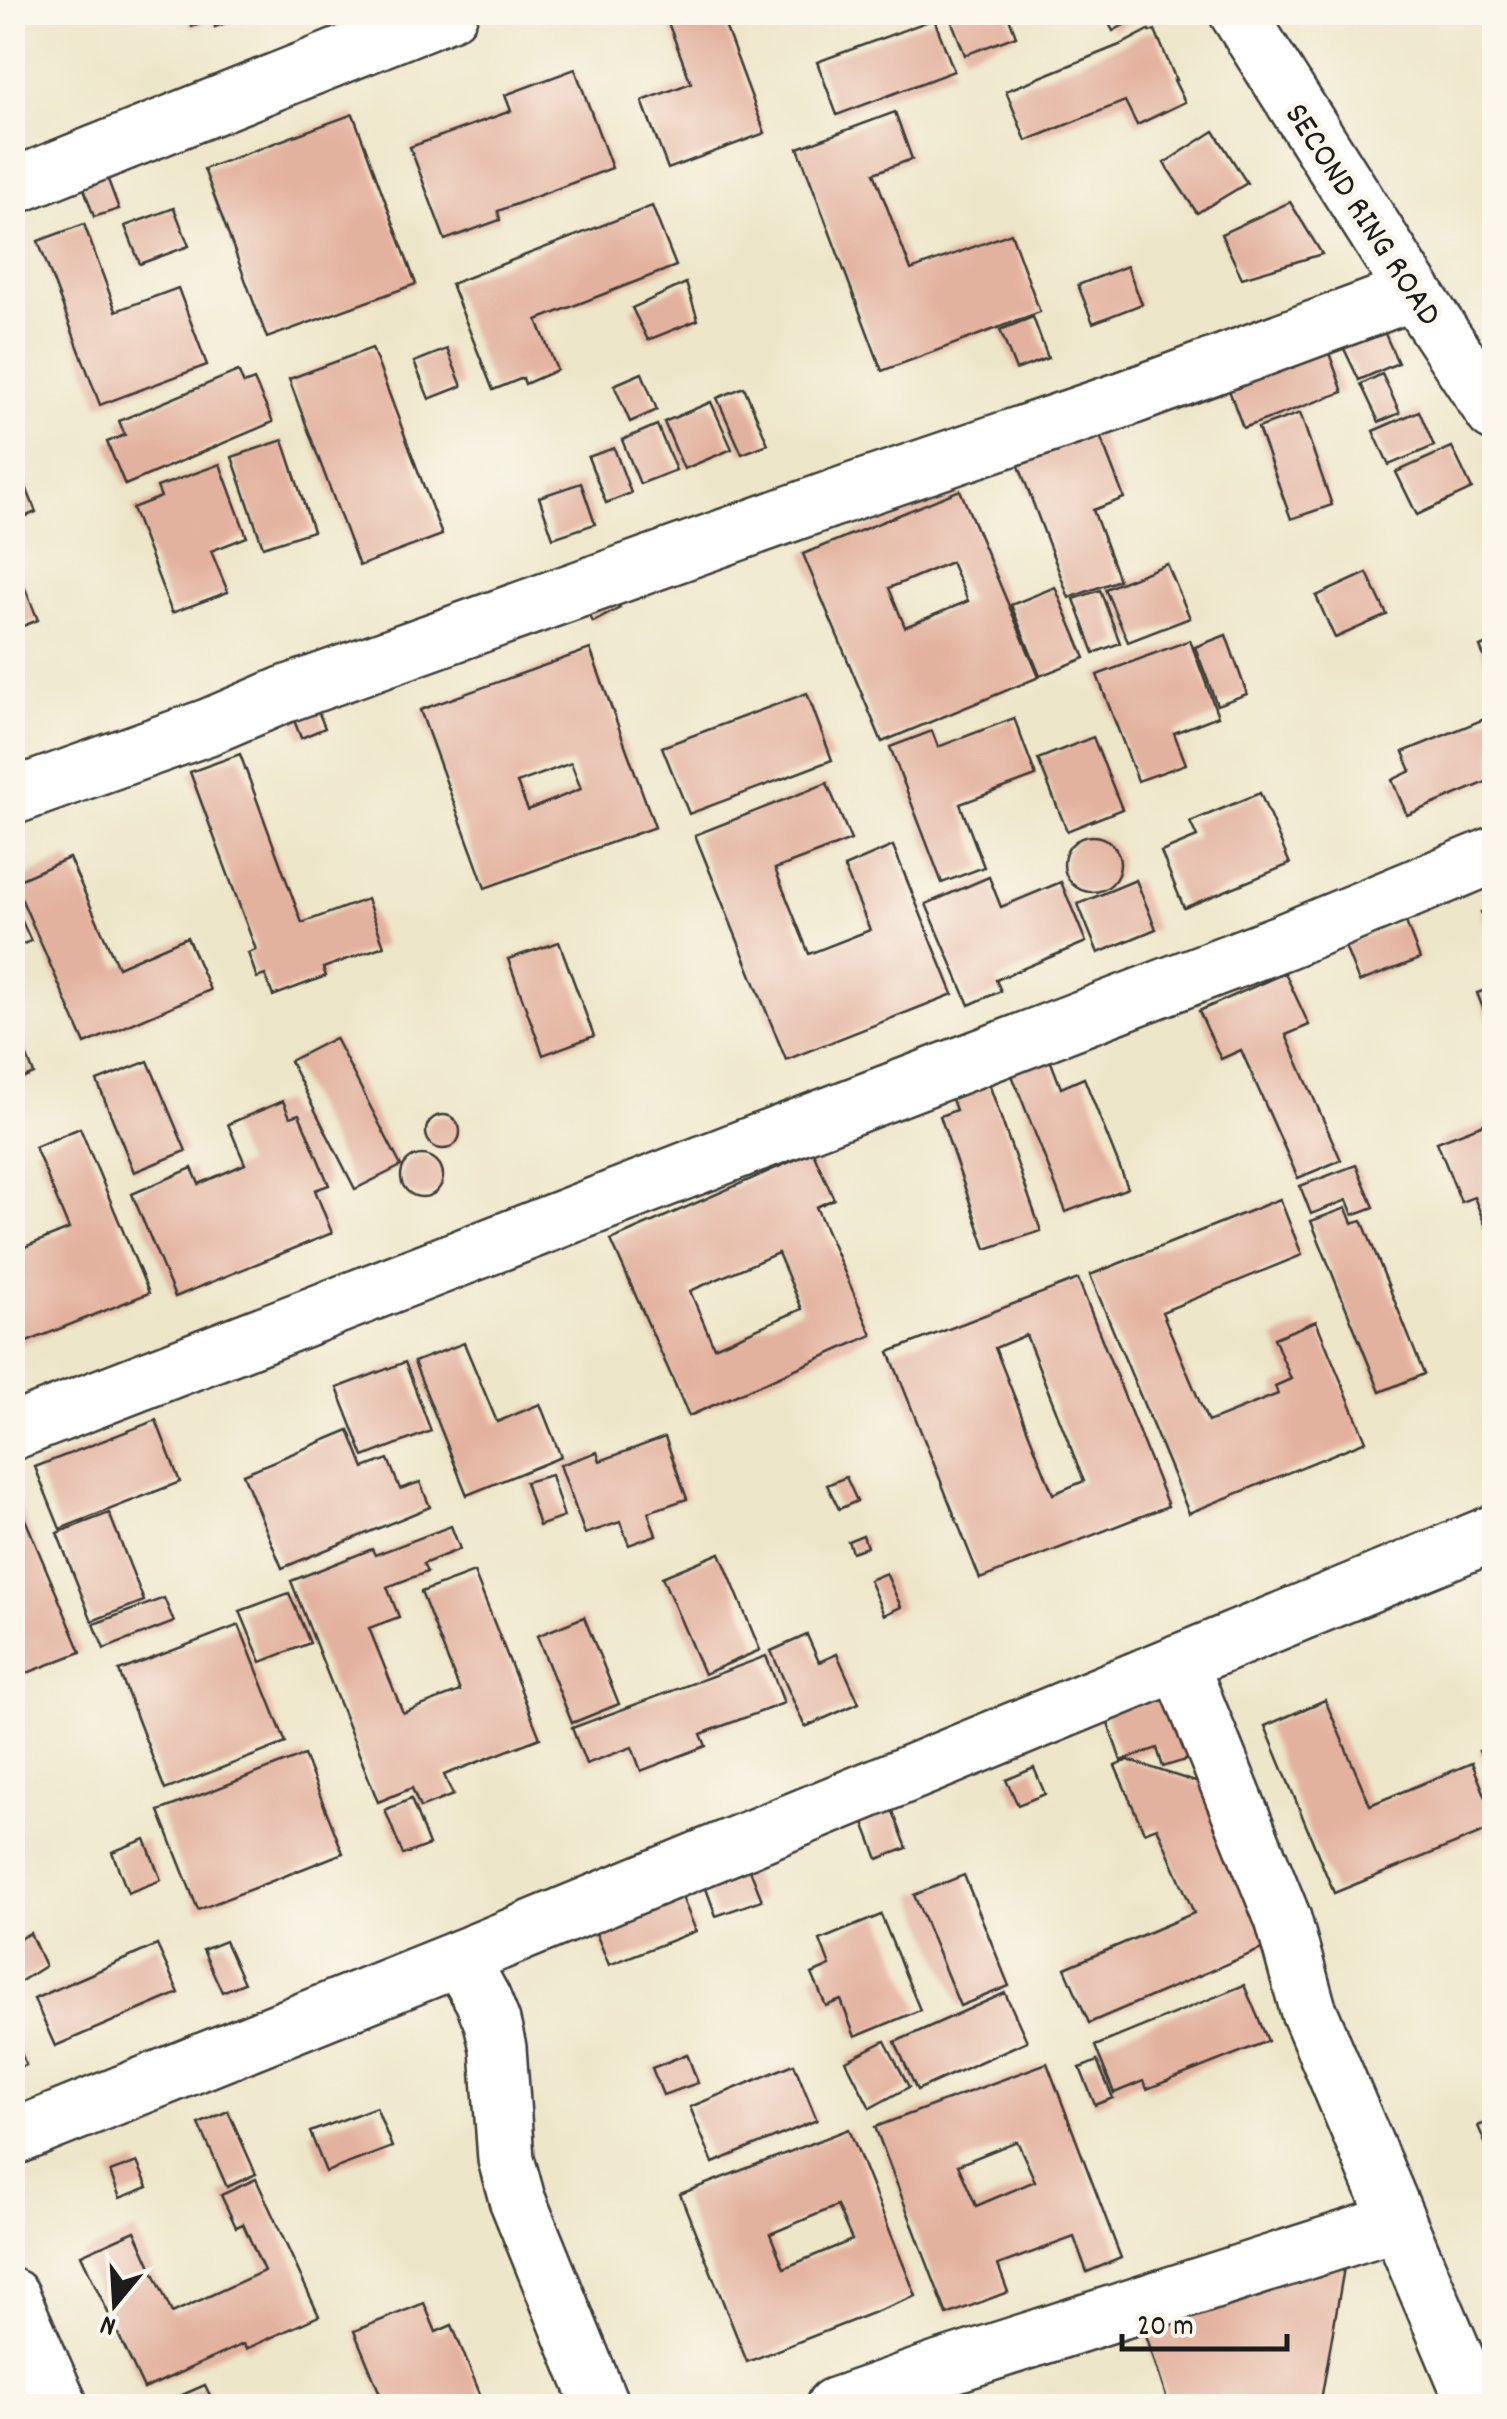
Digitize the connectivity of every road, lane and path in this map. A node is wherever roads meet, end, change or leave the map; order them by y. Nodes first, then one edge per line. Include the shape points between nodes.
1 (450, 12) edge
2 (1237, 12) edge
3 (12, 186) edge
4 (1414, 292) junction
5 (1494, 413) edge
6 (12, 797) edge
7 (1494, 854) edge
8 (12, 1432) edge
9 (1494, 1532) edge
10 (1178, 1662) junction
11 (460, 1958) junction
12 (12, 2138) edge
13 (1398, 2222) junction
14 (12, 2296) edge
15 (1476, 2370) edge
16 (60, 2406) edge
17 (600, 2406) edge
18 (834, 2406) edge

1 - 3 street
2 - 4 street, SECOND RING ROAD
4 - 5 street, SECOND RING ROAD
4 - 6 street
7 - 8 street via 1285,941
9 - 10 street
10 - 11 street
10 - 13 street via 1282,1919 1308,2009
11 - 12 street
11 - 17 street via 492,2022 506,2160 517,2199
13 - 15 street
13 - 18 street
14 - 16 street

